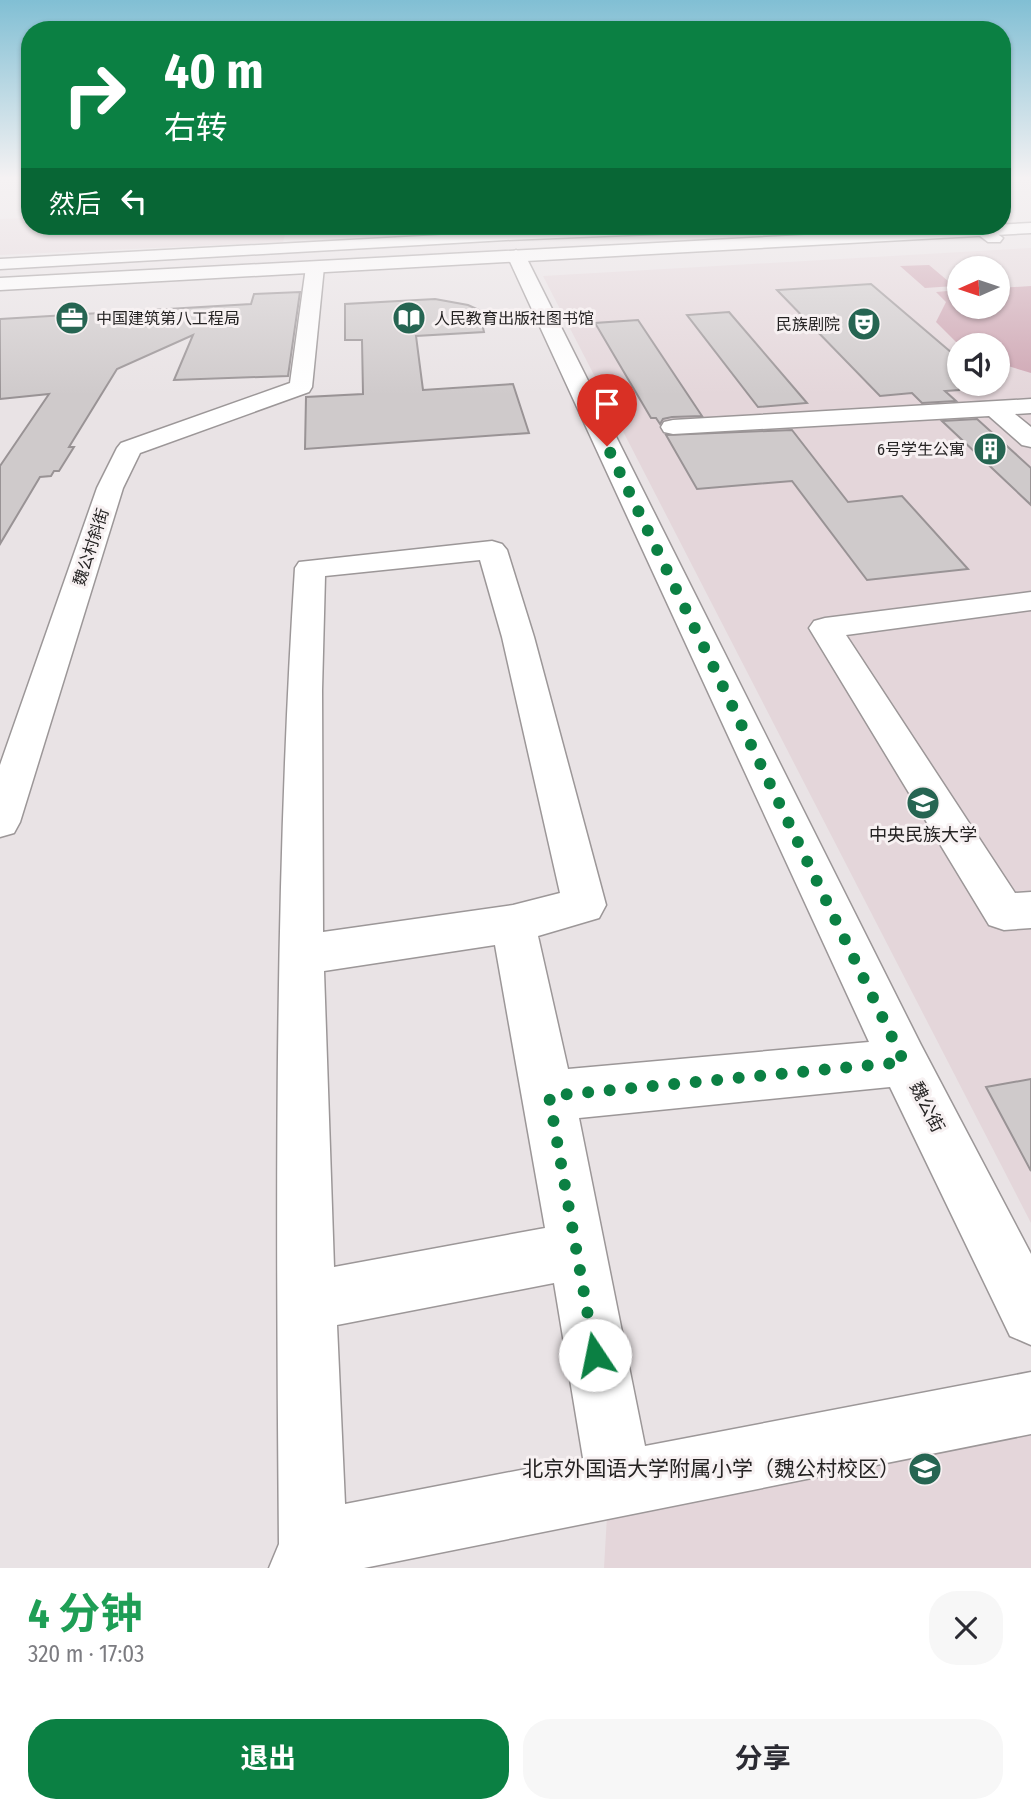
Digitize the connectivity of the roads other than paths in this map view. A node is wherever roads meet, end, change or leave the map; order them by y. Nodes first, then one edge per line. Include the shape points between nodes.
1 (259, 249) edge
2 (393, 249) edge
3 (630, 249) edge
4 (516, 255) junction
5 (0, 264) edge
6 (314, 267) junction
7 (0, 273) edge
8 (0, 284) edge
9 (1031, 405) edge
10 (994, 408) junction
11 (673, 427) dead end
12 (1031, 440) edge
13 (1031, 601) edge
14 (0, 822) edge
15 (1031, 910) edge
16 (513, 924) junction
17 (301, 955) junction
18 (904, 1062) junction
19 (549, 1096) junction
20 (575, 1251) junction
21 (306, 1302) junction
22 (1031, 1315) edge
23 (1031, 1403) edge
24 (620, 1484) junction
25 (309, 1556) edge

1 - 5 street
2 - 7 street
3 - 4 street
4 - 6 street
4 - 18 street, 魏公街
6 - 8 street
6 - 14 street, 魏公村斜街 via 301,387 130,448 110,488
9 - 10 street
10 - 11 street
10 - 12 street
13 - 15 street via 825,628 1004,912
16 - 17 street
16 - 17 street via 584,905 492,550 310,568 303,692
16 - 19 street
17 - 21 street
18 - 19 street
18 - 22 street, 魏公街
19 - 20 street
20 - 21 street
20 - 24 street
21 - 25 street
23 - 24 street
24 - 25 street

